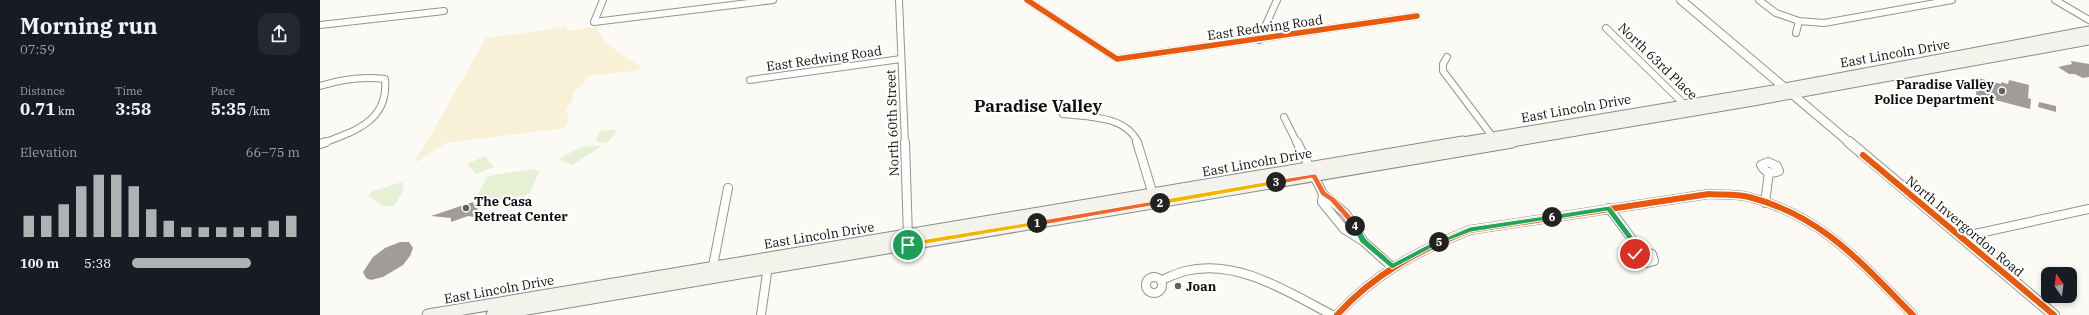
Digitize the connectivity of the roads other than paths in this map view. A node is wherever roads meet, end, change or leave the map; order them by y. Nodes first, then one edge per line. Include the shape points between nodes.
1 (603, 0) edge
2 (772, 0) edge
3 (899, 0) edge
4 (1027, 0) edge
5 (1277, 0) edge
6 (1681, 0) edge
7 (1759, 0) edge
8 (1952, 0) edge
9 (2055, 0) edge
10 (444, 11) dead end
11 (1417, 16) dead end
12 (2089, 20) edge
13 (1799, 21) junction
14 (320, 25) edge
15 (1606, 28) dead end
16 (2089, 31) edge
17 (1796, 33) dead end
18 (2056, 38) junction
19 (1260, 40) junction
20 (2089, 40) edge
21 (2066, 44) junction
22 (2003, 48) junction
23 (2014, 54) junction
24 (1447, 57) dead end
25 (901, 59) junction
26 (1887, 69) junction
27 (1896, 76) junction
28 (750, 80) dead end
29 (320, 86) edge
30 (1788, 91) junction
31 (1685, 104) junction
32 (1692, 112) junction
33 (1063, 114) dead end
34 (1284, 117) dead end
35 (1496, 141) junction
36 (320, 144) edge
37 (1311, 172) junction
38 (1769, 172) dead end
39 (728, 188) dead end
40 (1155, 199) junction
41 (1765, 203) junction
42 (1609, 208) junction
43 (2089, 209) edge
44 (1961, 237) junction
45 (908, 240) junction
46 (1640, 250) dead end
47 (769, 263) junction
48 (1392, 267) junction
49 (711, 273) junction
50 (1162, 280) dead end
51 (428, 315) edge
52 (492, 315) edge
53 (761, 315) edge
54 (1332, 315) edge
55 (1337, 315) edge
56 (1913, 315) edge
57 (2054, 315) edge

1 - 2 street via 594,22
3 - 25 street, North 60th Street
4 - 19 street, East Redwing Road via 1117,59
5 - 19 street
6 - 30 street, North Invergordon Road
7 - 13 street via 1776,13
8 - 13 street via 1824,23
9 - 12 street
10 - 14 street
11 - 19 street, East Redwing Road
13 - 17 street
15 - 31 street, North 63rd Place
16 - 18 main road, East Lincoln Drive
18 - 21 main road
18 - 22 main road, East Lincoln Drive
20 - 21 main road, East Lincoln Drive
21 - 23 main road, East Lincoln Drive
22 - 23 main road
22 - 26 main road, East Lincoln Drive
23 - 27 main road, East Lincoln Drive
24 - 35 street via 1443,71
25 - 28 street, East Redwing Road
25 - 45 street, North 60th Street
26 - 27 main road
26 - 30 main road, East Lincoln Drive
27 - 30 main road, East Lincoln Drive
29 - 36 street via 356,77 386,79 388,88 378,113 369,122 357,130
30 - 31 main road, East Lincoln Drive
30 - 32 main road, East Lincoln Drive
30 - 44 street, North Invergordon Road
31 - 32 street, North 63rd Place
31 - 35 main road, East Lincoln Drive
32 - 35 main road, East Lincoln Drive
33 - 40 street via 1114,122 1134,134
34 - 37 street
35 - 37 main road, East Lincoln Drive
37 - 40 main road, East Lincoln Drive
37 - 48 street via 1323,194 1322,202 1332,216 1344,229 1363,241
38 - 41 street
39 - 49 street
40 - 45 main road, East Lincoln Drive
41 - 42 street via 1748,197 1709,194
41 - 56 street via 1801,217 1844,246
42 - 46 street
42 - 48 street via 1470,230 1442,240
43 - 44 street
44 - 57 street, North Invergordon Road
45 - 47 main road, East Lincoln Drive
47 - 49 main road, East Lincoln Drive
47 - 53 street
48 - 55 street via 1354,296
49 - 51 main road, East Lincoln Drive
49 - 52 main road, East Lincoln Drive
50 - 54 street via 1194,268 1232,269 1273,285

